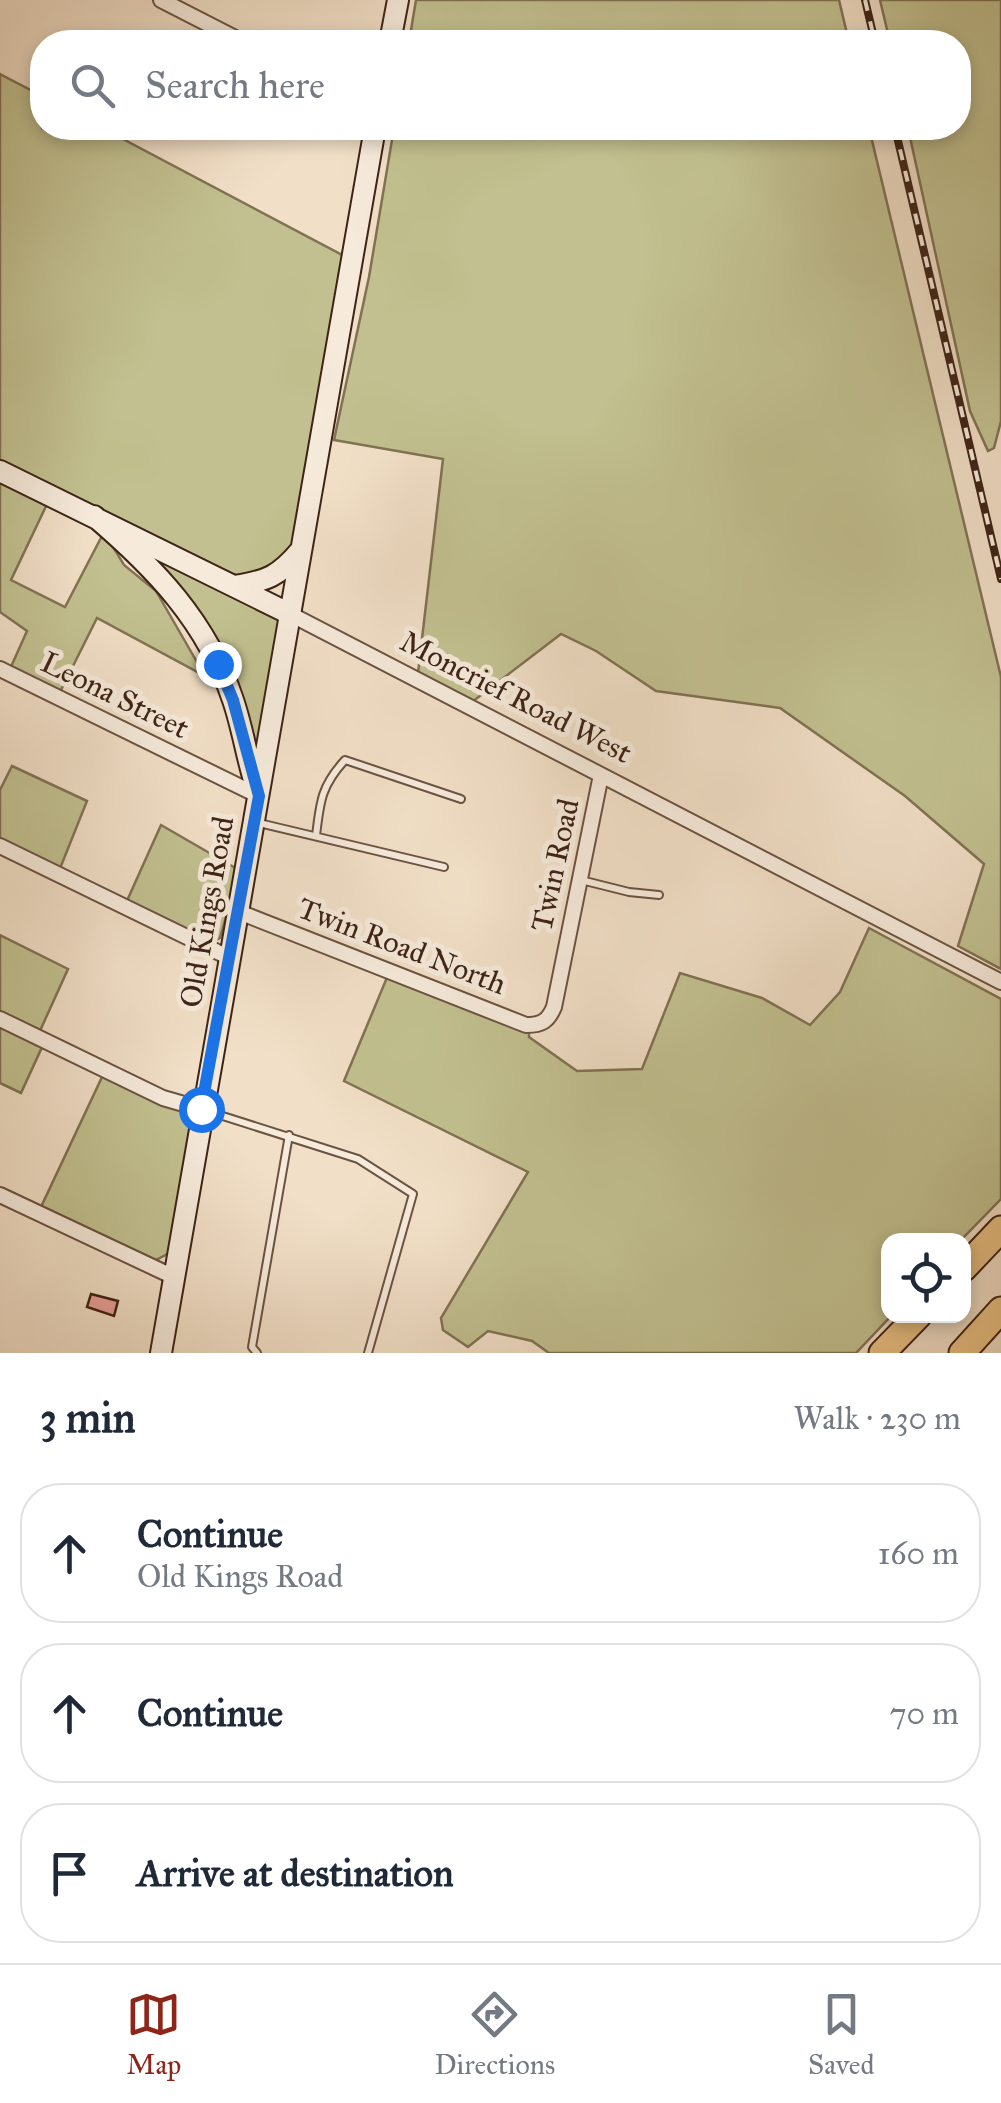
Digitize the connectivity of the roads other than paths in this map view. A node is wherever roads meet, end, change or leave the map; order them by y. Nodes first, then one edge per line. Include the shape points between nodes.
1 (161, 0) edge
2 (398, 0) edge
3 (220, 30) edge
4 (392, 30) edge
5 (373, 140) edge
6 (0, 471) edge
7 (94, 516) junction
8 (302, 550) junction
9 (234, 586) junction
10 (290, 614) junction
11 (0, 669) edge
12 (601, 775) junction
13 (259, 796) junction
14 (461, 799) dead end
15 (254, 822) junction
16 (316, 836) junction
17 (0, 846) edge
18 (444, 867) dead end
19 (580, 880) junction
20 (659, 896) dead end
21 (239, 912) junction
22 (230, 958) junction
23 (1001, 982) edge
24 (0, 1019) edge
25 (545, 1022) joint
26 (201, 1109) junction
27 (288, 1135) junction
28 (0, 1195) edge
29 (1001, 1229) edge
30 (971, 1261) edge
31 (174, 1277) junction
32 (1001, 1310) edge
33 (911, 1323) edge
34 (160, 1353) edge
35 (257, 1353) edge
36 (368, 1353) edge
37 (882, 1353) edge
38 (962, 1353) edge

1 - 3 street
2 - 4 street
5 - 8 street, Old Kings Road
6 - 7 street, Moncrief Road West
7 - 9 street, Moncrief Road West
7 - 13 street via 143,558 200,627 233,700
8 - 9 street via 283,571
8 - 10 street, Old Kings Road
9 - 10 street, Moncrief Road West
10 - 12 street, Moncrief Road West
10 - 13 street, Old Kings Road
11 - 13 street, Leona Street
12 - 19 street, Twin Road
12 - 23 street, Moncrief Road West
13 - 15 street, Old Kings Road
14 - 16 lane via 345,760 324,788
15 - 16 lane
15 - 21 street, Old Kings Road
16 - 18 lane
17 - 22 street
19 - 20 lane
19 - 25 street, Twin Road via 554,1007
21 - 22 street, Old Kings Road
21 - 25 street, Twin Road North via 526,1025
22 - 26 street, Old Kings Road
24 - 26 street via 163,1098
26 - 27 lane
26 - 31 street, Old Kings Road
27 - 35 lane via 252,1348
27 - 36 lane via 358,1159 413,1194
28 - 31 street
29 - 30 highway
31 - 34 street, Old Kings Road
32 - 38 highway
33 - 37 highway

